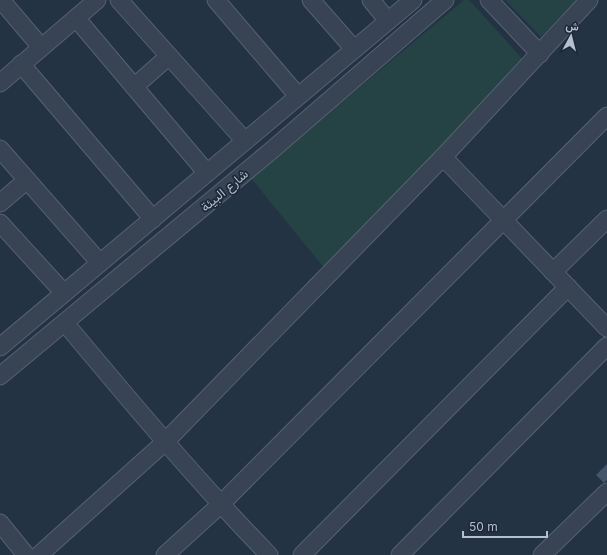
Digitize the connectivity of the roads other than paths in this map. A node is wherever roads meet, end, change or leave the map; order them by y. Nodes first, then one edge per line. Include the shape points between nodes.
1 (1, 0) edge
2 (119, 0) edge
3 (216, 0) edge
4 (311, 0) edge
5 (371, 0) edge
6 (413, 0) edge
7 (445, 0) edge
8 (489, 0) edge
9 (589, 0) edge
10 (94, 1) edge
11 (76, 18) junction
12 (388, 21) junction
13 (41, 47) junction
14 (354, 49) junction
15 (540, 54) junction
16 (169, 56) junction
17 (21, 64) junction
18 (0, 82) edge
19 (134, 87) junction
20 (298, 96) junction
21 (607, 116) edge
22 (251, 136) junction
23 (0, 149) edge
24 (272, 150) junction
25 (443, 157) junction
26 (207, 173) junction
27 (27, 180) junction
28 (0, 203) edge
29 (153, 219) junction
30 (607, 219) edge
31 (504, 221) junction
32 (0, 223) edge
33 (100, 263) junction
34 (553, 272) junction
35 (568, 287) junction
36 (64, 293) junction
37 (65, 323) junction
38 (606, 326) edge
39 (3, 339) edge
40 (607, 346) edge
41 (0, 376) edge
42 (165, 442) junction
43 (607, 492) edge
44 (220, 505) junction
45 (0, 523) edge
46 (26, 555) edge
47 (40, 555) edge
48 (165, 555) edge
49 (268, 555) edge
50 (302, 555) edge
51 (400, 555) edge
52 (542, 555) edge

1 - 13 street
2 - 16 street
3 - 20 street
4 - 14 street
5 - 12 street
6 - 12 street, شارع البيئة
7 - 24 street, شارع البيئة
8 - 15 street
9 - 15 street
10 - 11 street
11 - 13 street
11 - 19 street
12 - 14 street, شارع البيئة
13 - 17 street
14 - 20 street, شارع البيئة
15 - 25 street
16 - 19 street
16 - 22 street
17 - 18 street
17 - 29 street
19 - 26 street
20 - 22 street, شارع البيئة
21 - 31 street
22 - 24 street
22 - 26 street, شارع البيئة
23 - 27 street
24 - 37 street, شارع البيئة
25 - 31 street
25 - 42 street
26 - 29 street, شارع البيئة
27 - 28 street
27 - 33 street
29 - 33 street, شارع البيئة
30 - 34 street
31 - 34 street
31 - 44 street
32 - 36 street
33 - 36 street, شارع البيئة
34 - 35 street
35 - 38 street
35 - 50 street
36 - 39 street, شارع البيئة
37 - 41 street, شارع البيئة
37 - 42 street
40 - 51 street
42 - 44 street
42 - 47 street
43 - 52 street
44 - 48 street
44 - 49 street
45 - 46 street

